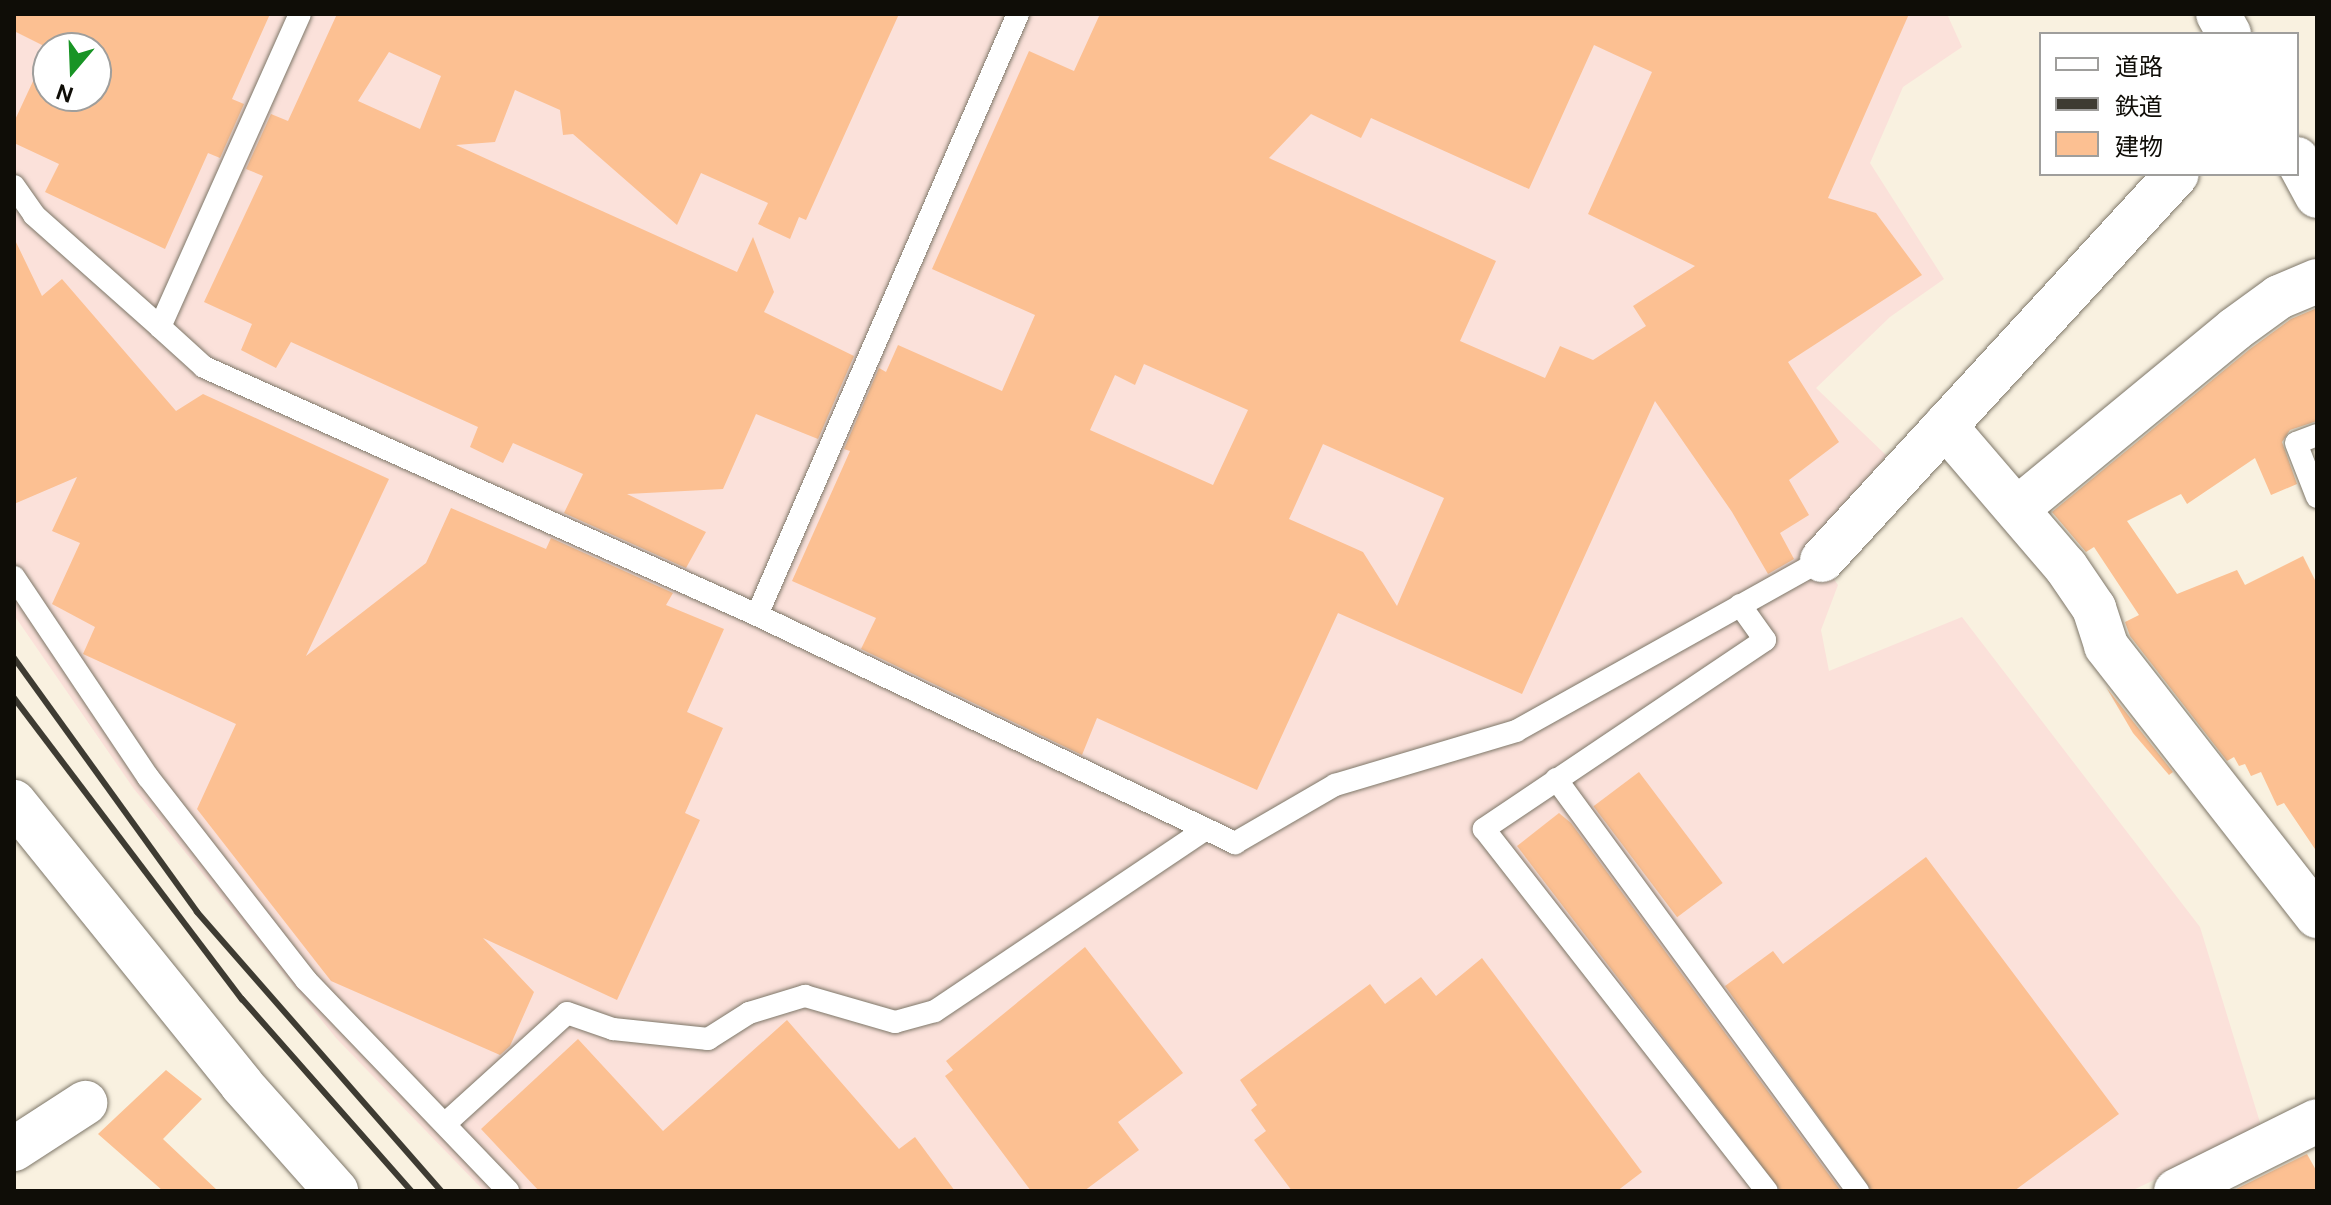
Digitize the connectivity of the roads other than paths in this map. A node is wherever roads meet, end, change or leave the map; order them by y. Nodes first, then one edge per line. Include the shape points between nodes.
1 (300, 14) edge
2 (1018, 14) edge
3 (2218, 14) edge
4 (2228, 32) edge
5 (2299, 163) edge
6 (2175, 176) edge
7 (14, 186) edge
8 (2317, 196) edge
9 (2317, 281) edge
10 (160, 327) junction
11 (1945, 426) junction
12 (2317, 435) edge
13 (2317, 497) edge
14 (2018, 508) junction
15 (1822, 560) joint
16 (14, 577) edge
17 (1740, 605) junction
18 (757, 615) junction
19 (1556, 779) junction
20 (14, 802) edge
21 (1206, 829) junction
22 (2317, 916) edge
23 (85, 1103) dead end
24 (2317, 1121) edge
25 (447, 1122) junction
26 (14, 1149) edge
27 (336, 1191) edge
28 (508, 1191) edge
29 (1767, 1191) edge
30 (1858, 1191) edge
31 (2176, 1191) edge

1 - 10 lane
2 - 18 lane
3 - 4 street
5 - 8 street
6 - 11 street
7 - 10 lane via 34,215
9 - 14 street via 2279,297 2235,329
10 - 18 lane via 204,367
11 - 14 street
11 - 15 street
12 - 13 lane via 2296,443
14 - 22 street via 2094,608 2106,646
15 - 17 lane
16 - 25 lane via 148,777 306,980
17 - 19 lane via 1765,640
17 - 21 lane via 1516,731 1335,785 1235,843
18 - 21 lane
19 - 29 lane via 1484,829
19 - 30 lane
20 - 27 street via 242,1085
21 - 25 lane via 935,1011 895,1022 805,996 749,1013 708,1039 613,1029 567,1013
23 - 26 street
24 - 31 street
25 - 28 lane

